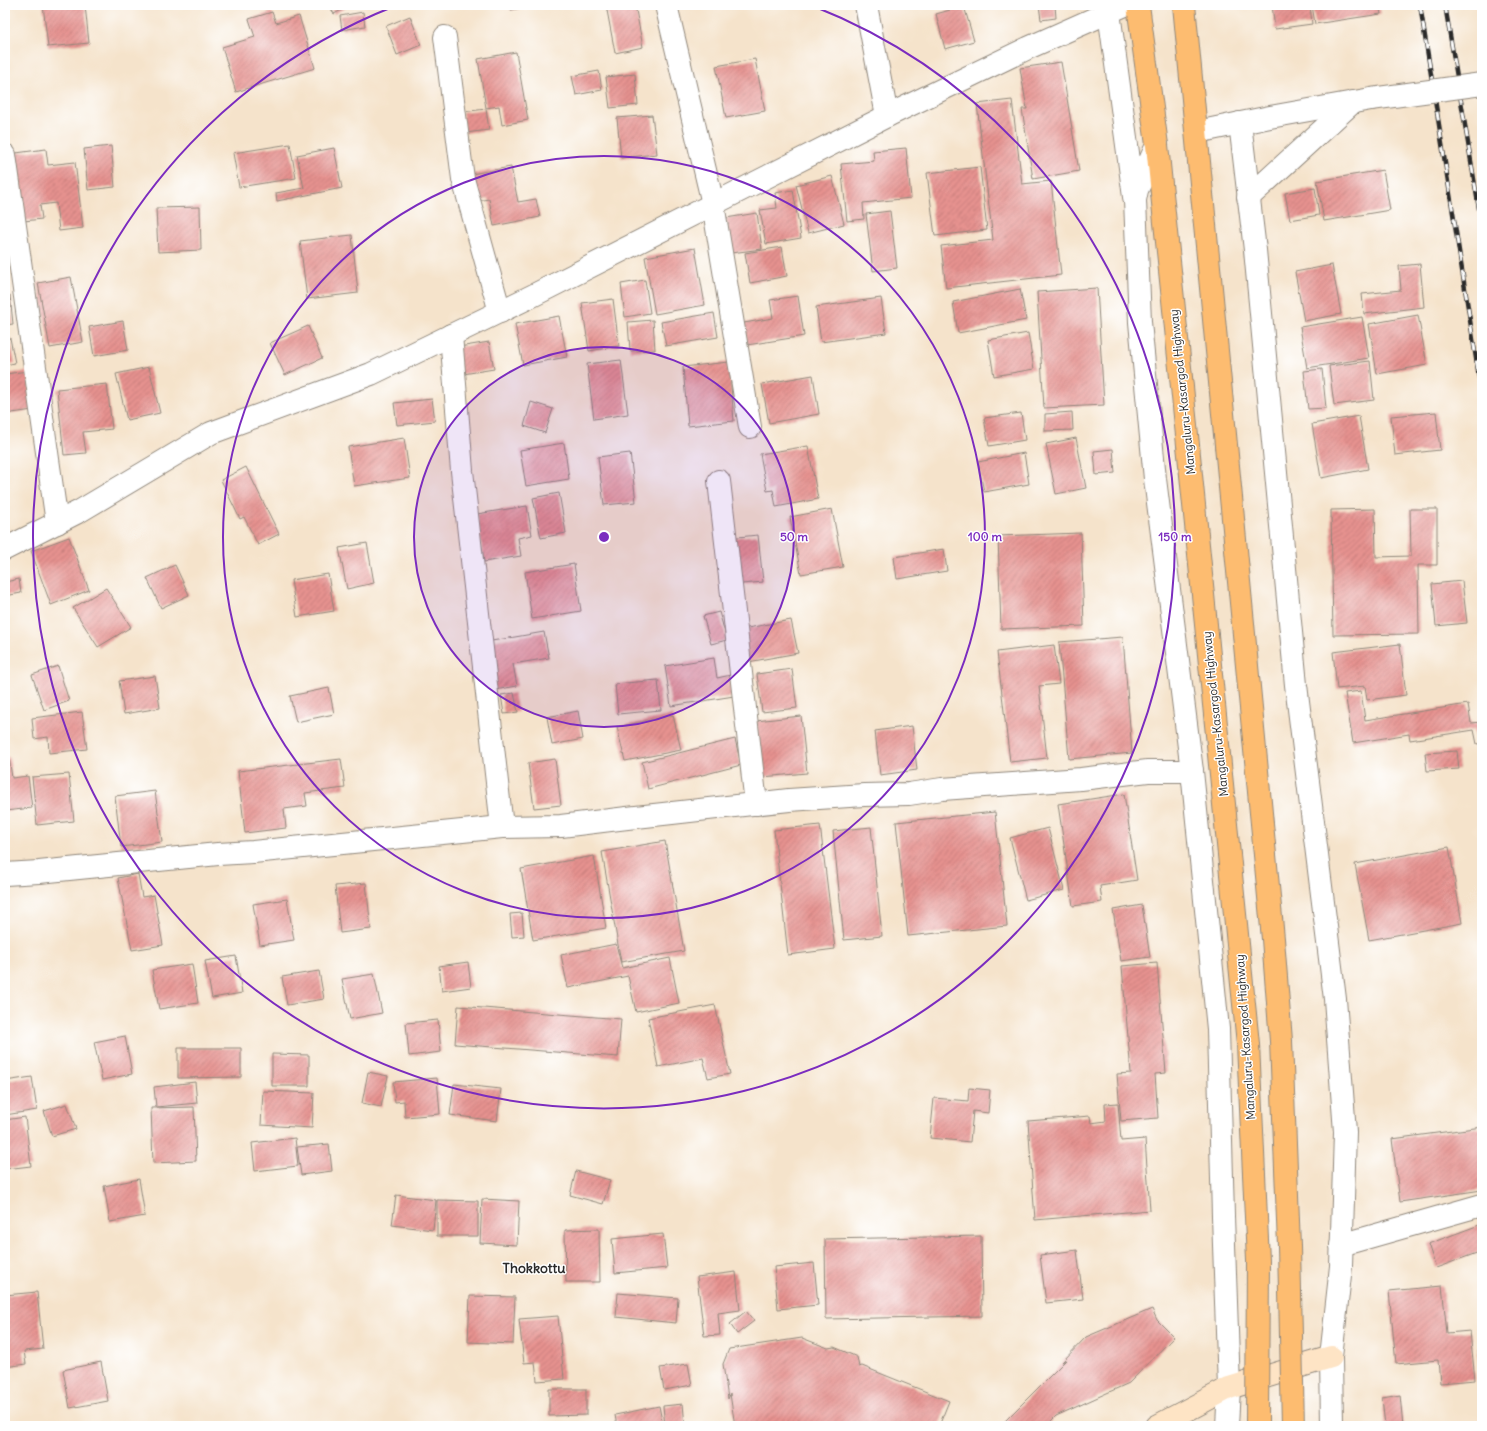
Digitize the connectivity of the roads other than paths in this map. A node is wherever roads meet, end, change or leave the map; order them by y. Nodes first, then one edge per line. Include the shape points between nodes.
1 (666, 5) edge
2 (866, 5) edge
3 (1138, 5) edge
4 (1184, 5) edge
5 (1114, 8) edge
6 (445, 36) dead end
7 (1482, 84) edge
8 (1362, 100) junction
9 (887, 116) junction
10 (1240, 123) junction
11 (1197, 132) junction
12 (1157, 145) junction
13 (5, 156) edge
14 (1248, 198) junction
15 (1135, 200) junction
16 (713, 204) junction
17 (500, 312) junction
18 (451, 335) junction
19 (750, 427) dead end
20 (719, 481) dead end
21 (57, 523) junction
22 (5, 549) edge
23 (1192, 771) junction
24 (756, 804) junction
25 (502, 826) junction
26 (5, 874) edge
27 (1482, 1205) edge
28 (1340, 1245) junction
29 (1331, 1357) junction
30 (1229, 1388) junction
31 (1157, 1426) edge
32 (1227, 1426) edge
33 (1257, 1426) edge
34 (1293, 1426) edge
35 (1332, 1426) edge

1 - 16 street
2 - 9 street
3 - 12 highway, Mangaluru-Kasargod Highway
4 - 11 highway
5 - 9 street
5 - 15 street
6 - 17 street via 463,178
7 - 8 street, bridge
8 - 10 street
8 - 14 street
9 - 16 street
10 - 11 street
10 - 14 street
11 - 34 highway, bridge via 1281,1042
12 - 15 street
12 - 33 highway, Mangaluru-Kasargod Highway, bridge via 1248,1044 1258,1261
13 - 21 street
14 - 28 street via 1296,685 1335,999 1345,1132
15 - 23 street via 1140,322 1155,479
16 - 17 street
16 - 19 street
17 - 18 street
18 - 21 street via 371,374 211,433
18 - 25 street via 462,471
20 - 24 street
21 - 22 street
23 - 24 street via 1148,771 909,794
23 - 30 street via 1218,1029
24 - 25 street via 561,826
25 - 26 street
27 - 28 street
28 - 29 street via 1341,1266
29 - 30 main road
29 - 35 street
30 - 31 main road
30 - 32 street

